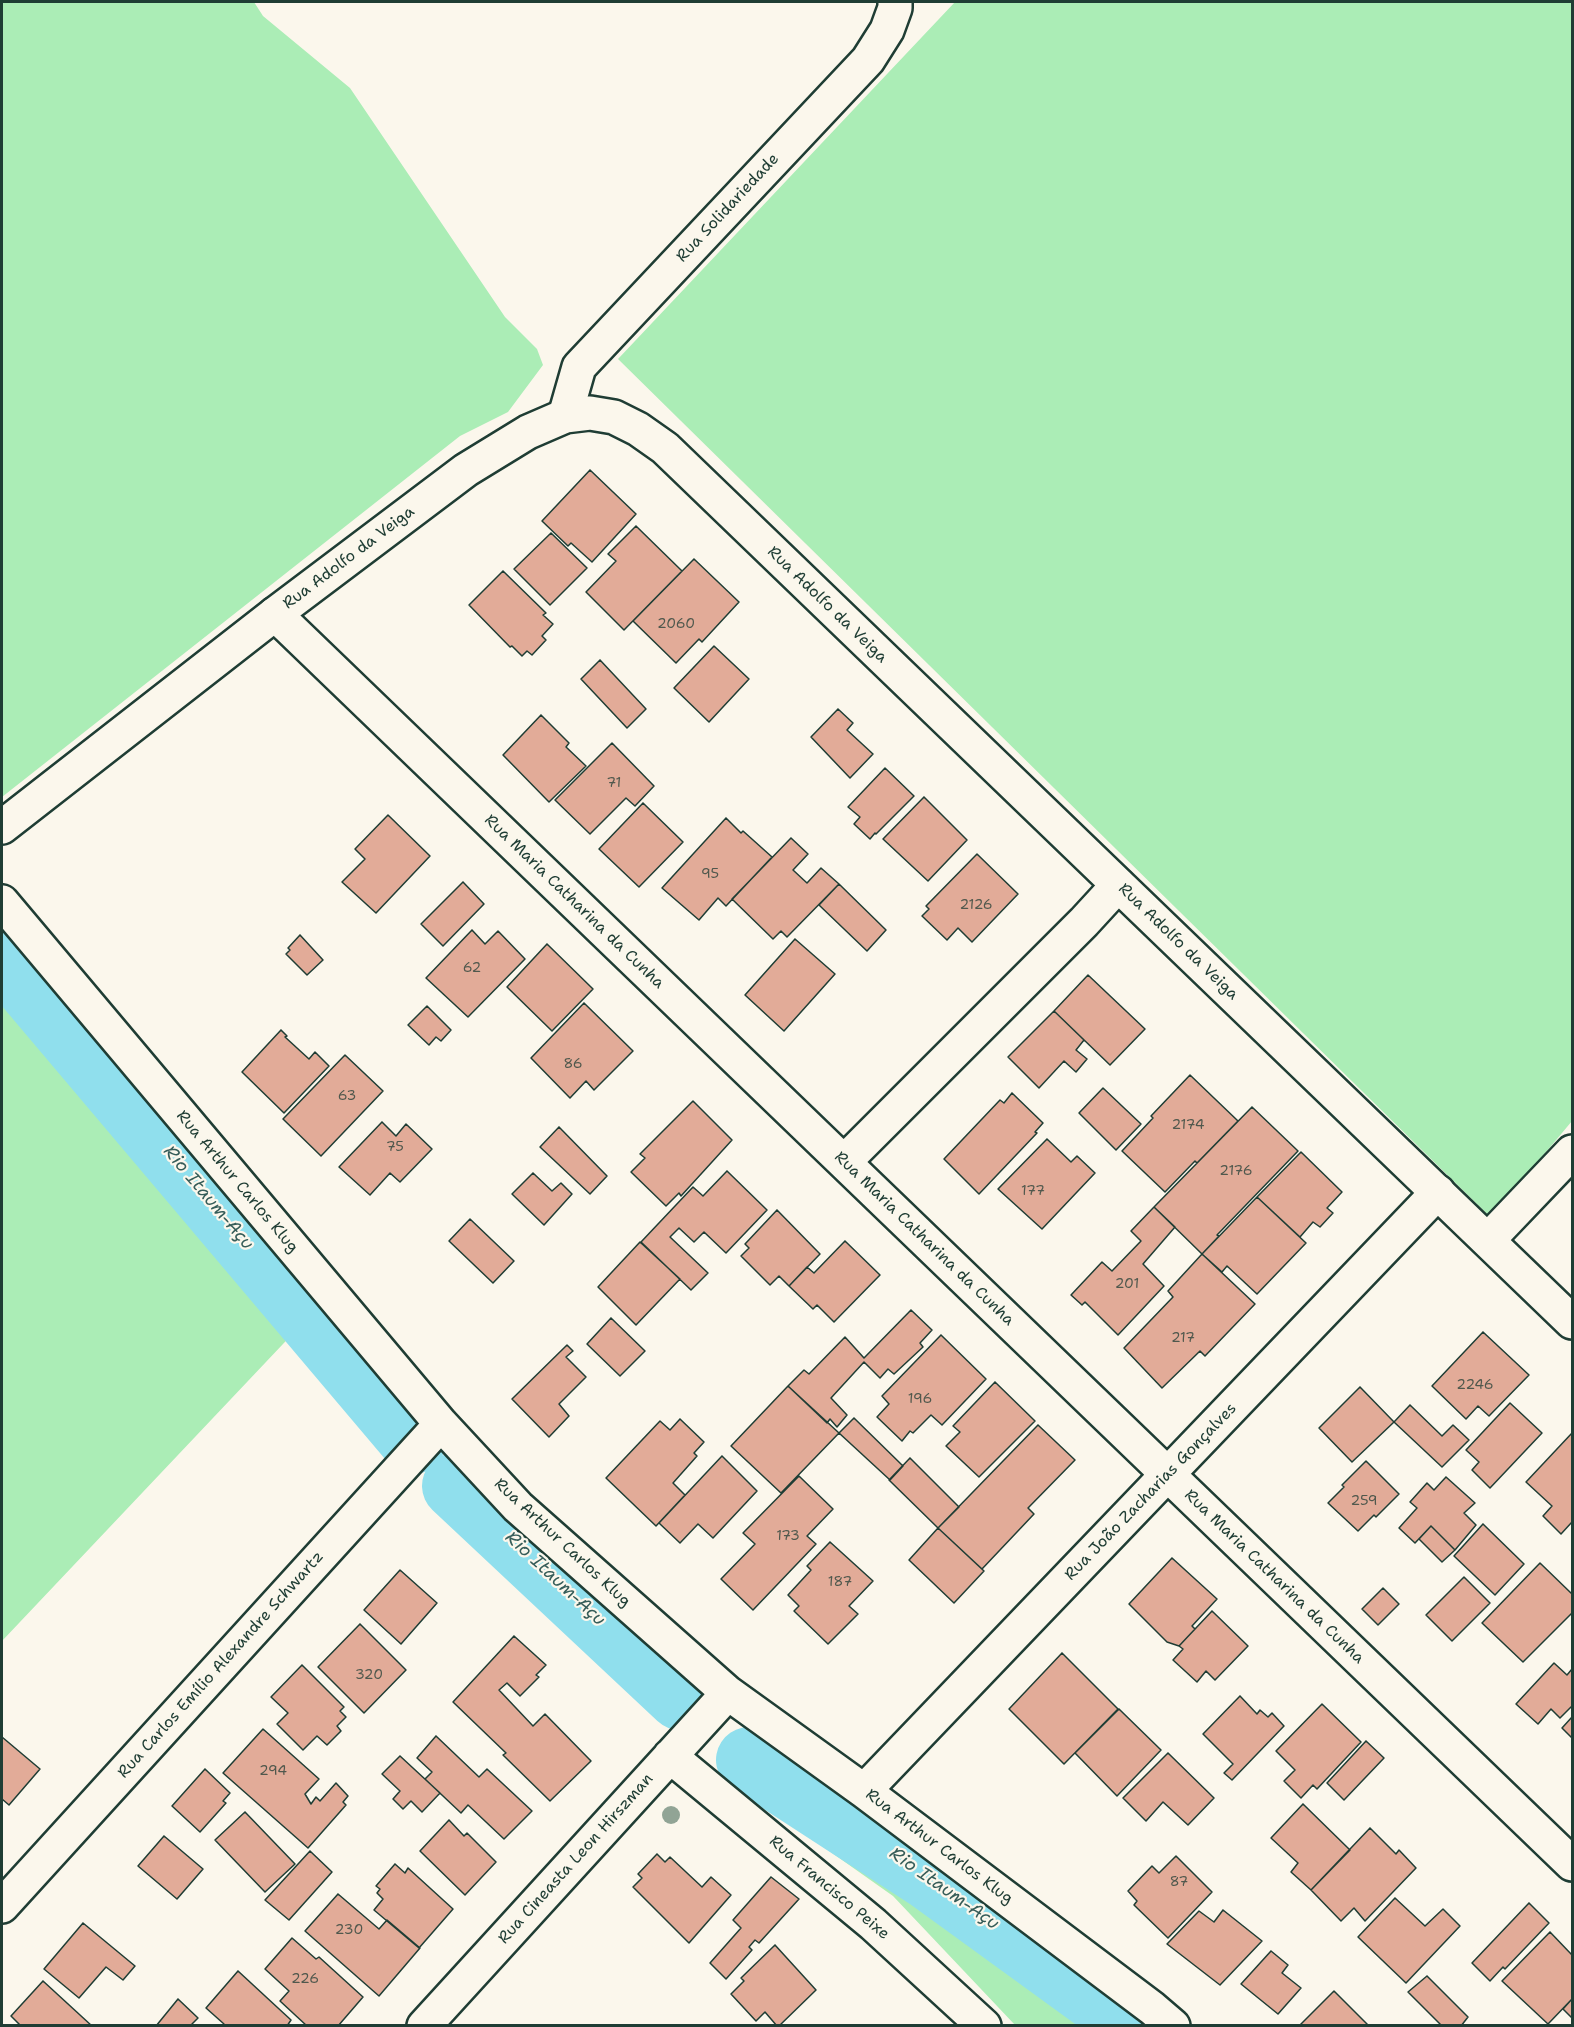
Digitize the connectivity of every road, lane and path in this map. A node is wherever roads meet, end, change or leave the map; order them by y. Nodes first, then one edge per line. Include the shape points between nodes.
1 (895, 2) edge
2 (565, 417) junction
3 (275, 614) junction
4 (2, 827) edge
5 (1118, 885) junction
6 (2, 902) edge
7 (1572, 1152) edge
8 (844, 1162) junction
9 (1438, 1192) junction
10 (1488, 1240) junction
11 (1572, 1322) edge
12 (441, 1424) junction
13 (1168, 1474) junction
14 (728, 1693) junction
15 (670, 1756) junction
16 (864, 1791) junction
17 (1572, 1864) edge
18 (2, 1906) edge
19 (424, 2025) edge
20 (984, 2025) edge
21 (1173, 2025) edge

1 - 2 street, Rua Solidariedade via 887,30 868,60 579,367
2 - 3 street, Rua Adolfo da Veiga via 528,432 466,470
2 - 5 street, Rua Adolfo da Veiga via 590,413 614,417 664,448
3 - 4 street, Rua Adolfo da Veiga
3 - 8 street, Rua Maria Catharina da Cunha
5 - 8 street
5 - 9 street, Rua Adolfo da Veiga
6 - 12 street, Rua Arthur Carlos Klug
7 - 10 street
8 - 13 street, Rua Maria Catharina da Cunha
9 - 10 street, Rua Adolfo da Veiga
9 - 13 street, Rua João Zacharias Gonçalves
10 - 11 street, Rua Adolfo da Veiga
12 - 14 street, Rua Arthur Carlos Klug via 518,1507
12 - 18 street, Rua Carlos Emílio Alexandre Schwartz
13 - 16 street, Rua João Zacharias Gonçalves
13 - 17 street, Rua Maria Catharina da Cunha
14 - 15 street, Rua Cineasta Leon Hirszman
14 - 16 street, Rua Arthur Carlos Klug
15 - 19 street, Rua Cineasta Leon Hirszman
15 - 20 street, Rua Francisco Peixe via 873,1924
16 - 21 street, Rua Arthur Carlos Klug

